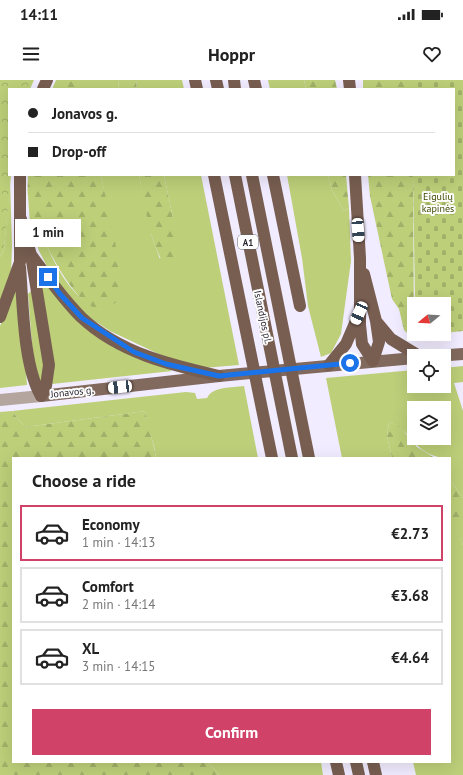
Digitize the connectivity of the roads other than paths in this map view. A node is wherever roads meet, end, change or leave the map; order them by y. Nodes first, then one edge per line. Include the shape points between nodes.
1 (20, 176) edge
2 (214, 176) edge
3 (235, 176) edge
4 (252, 176) edge
5 (273, 176) edge
6 (355, 176) edge
7 (21, 219) junction
8 (31, 255) junction
9 (360, 258) junction
10 (20, 262) junction
11 (300, 306) dead end
12 (359, 313) junction
13 (0, 317) edge
14 (376, 321) junction
15 (407, 349) edge
16 (463, 354) edge
17 (451, 355) edge
18 (407, 359) edge
19 (373, 361) junction
20 (329, 365) junction
21 (219, 376) junction
22 (41, 396) junction
23 (0, 400) edge
24 (272, 457) edge
25 (292, 457) edge
26 (310, 457) edge
27 (336, 763) edge
28 (356, 763) edge
29 (373, 763) edge
30 (338, 775) edge
31 (359, 775) edge
32 (376, 775) edge

1 - 7 highway
2 - 24 highway
3 - 25 highway, Islandijos pl. / A1
4 - 26 highway, Islandijos pl. / A1
5 - 11 highway
6 - 9 highway
7 - 8 highway
7 - 10 highway
8 - 21 highway via 82,318 109,337 134,352 166,364
8 - 22 highway via 50,365 46,386
9 - 12 highway
9 - 14 highway
10 - 13 highway
10 - 22 highway via 29,366
12 - 19 highway via 362,344
12 - 20 highway via 346,344
14 - 15 highway via 391,339
14 - 19 highway via 379,342
16 - 17 main road
18 - 19 main road, Jonavos g.
19 - 20 main road, Jonavos g.
20 - 21 main road, Jonavos g.
21 - 22 main road, Jonavos g.
22 - 23 street
27 - 30 highway
28 - 31 highway
29 - 32 highway

